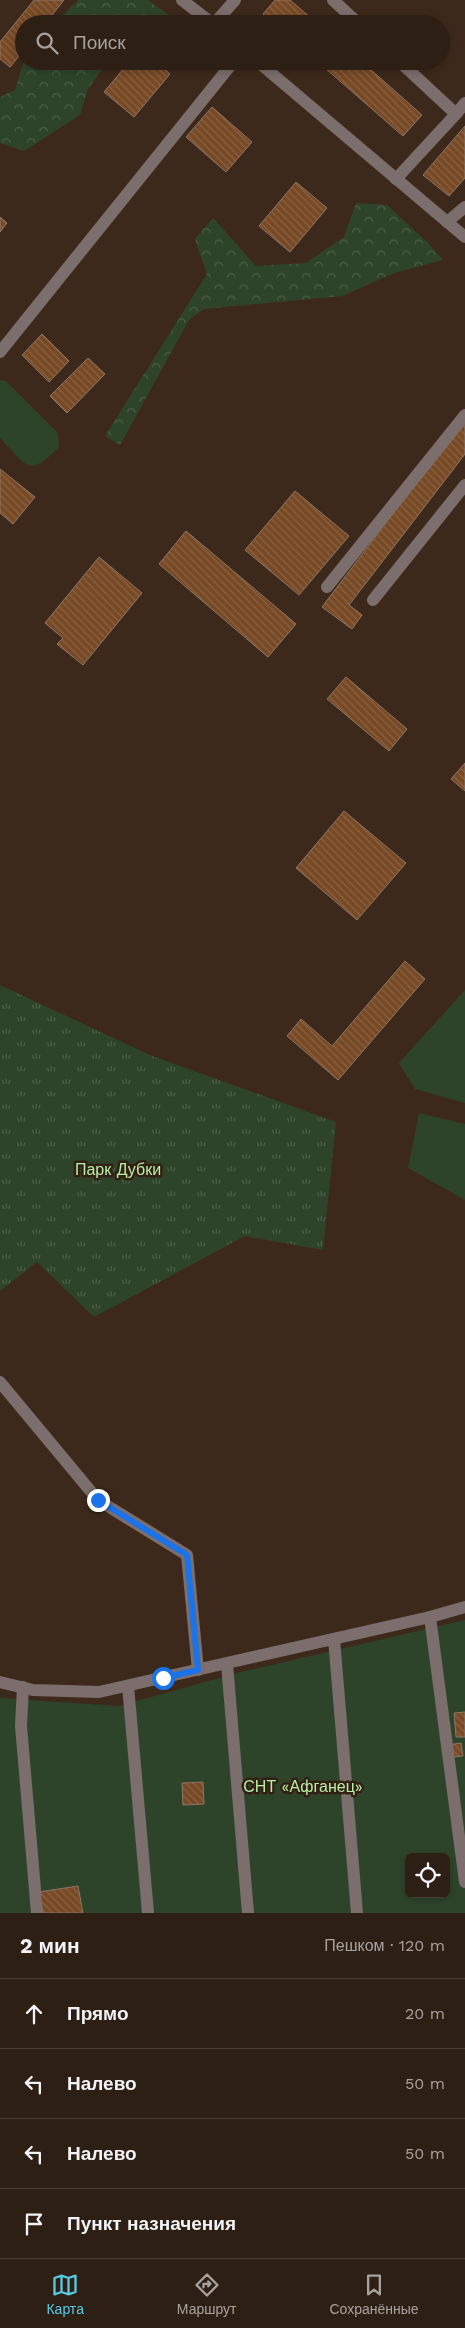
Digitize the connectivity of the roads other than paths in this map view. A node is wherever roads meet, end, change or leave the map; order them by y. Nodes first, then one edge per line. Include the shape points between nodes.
1 (182, 0) edge
2 (235, 0) edge
3 (333, 0) edge
4 (201, 15) edge
5 (221, 15) edge
6 (349, 15) edge
7 (227, 70) edge
8 (268, 70) edge
9 (409, 70) edge
10 (465, 103) edge
11 (456, 114) junction
12 (396, 179) junction
13 (465, 207) edge
14 (448, 222) junction
15 (465, 237) edge
16 (0, 352) edge
17 (465, 415) edge
18 (465, 485) edge
19 (327, 587) dead end
20 (373, 600) dead end
21 (0, 1382) edge
22 (465, 1607) edge
23 (430, 1617) junction
24 (334, 1639) junction
25 (227, 1664) junction
26 (198, 1670) junction
27 (0, 1682) edge
28 (128, 1686) junction
29 (22, 1687) junction
30 (465, 1882) edge
31 (37, 1913) edge
32 (148, 1913) edge
33 (248, 1913) edge
34 (357, 1913) edge

1 - 4 street
2 - 5 street
3 - 6 street
7 - 16 street
8 - 12 street
9 - 11 street
10 - 11 street
11 - 12 street
12 - 14 street
13 - 14 street
14 - 15 street
17 - 19 street
18 - 20 street
21 - 26 street via 98,1500 187,1555
22 - 23 street
23 - 24 street
23 - 30 street
24 - 25 street
24 - 34 street
25 - 26 street
25 - 33 street
26 - 28 street
27 - 29 street
28 - 29 street via 99,1692
28 - 32 street
29 - 31 street via 21,1726

